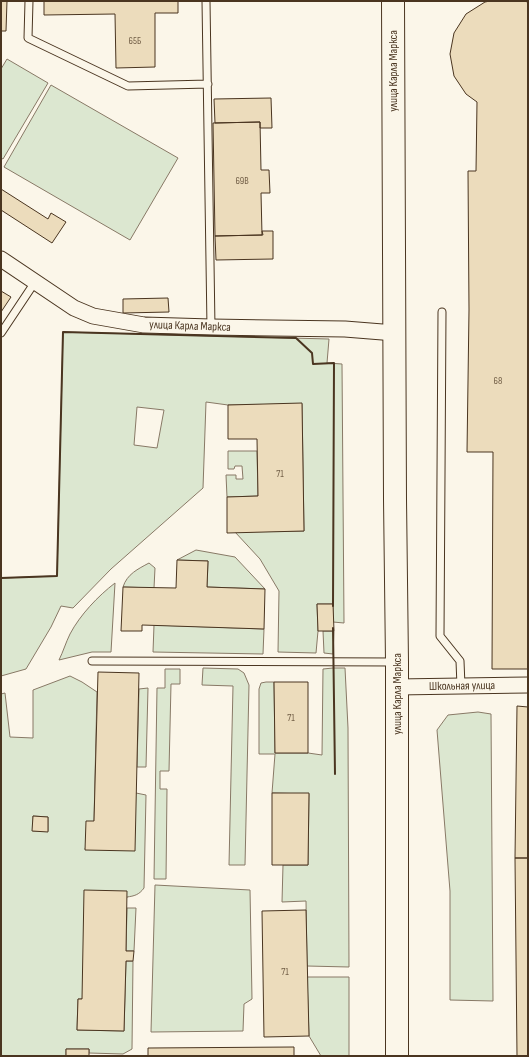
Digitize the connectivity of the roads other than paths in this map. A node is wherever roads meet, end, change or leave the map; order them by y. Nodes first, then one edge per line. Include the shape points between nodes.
1 (29, 1) edge
2 (206, 1) edge
3 (393, 1) edge
4 (208, 84) junction
5 (1, 259) edge
6 (35, 282) junction
7 (442, 312) dead end
8 (212, 327) junction
9 (1, 333) edge
10 (395, 333) junction
11 (92, 661) dead end
12 (397, 662) junction
13 (461, 686) junction
14 (528, 686) edge
15 (397, 687) junction
16 (397, 1056) edge

1 - 4 lane via 28,38 128,86
2 - 4 lane
3 - 10 main road, улица Карла Маркса
4 - 8 lane
5 - 6 street, улица Карла Маркса
6 - 8 street, улица Карла Маркса via 74,308 93,316 144,325
6 - 9 lane
7 - 13 lane via 440,636 460,661
8 - 10 street, улица Карла Маркса via 345,328
10 - 12 main road, улица Карла Маркса
11 - 12 lane
12 - 15 main road, улица Карла Маркса
13 - 14 street, Школьная улица
13 - 15 street, Школьная улица
15 - 16 main road, улица Карла Маркса

